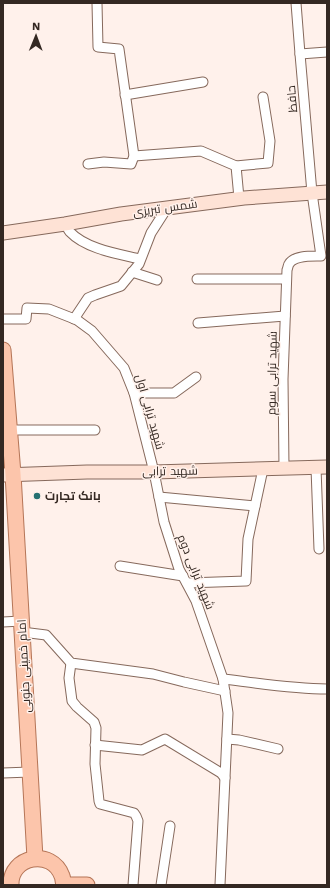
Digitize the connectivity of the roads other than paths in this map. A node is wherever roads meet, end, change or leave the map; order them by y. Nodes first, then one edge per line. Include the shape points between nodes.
1 (96, 3) edge
2 (296, 3) edge
3 (327, 52) edge
4 (300, 54) junction
5 (203, 82) dead end
6 (125, 95) junction
7 (263, 97) dead end
8 (134, 156) junction
9 (88, 164) dead end
10 (236, 166) junction
11 (327, 192) edge
12 (312, 193) junction
13 (239, 198) junction
14 (167, 208) junction
15 (65, 224) junction
16 (3, 233) edge
17 (324, 257) edge
18 (140, 259) junction
19 (132, 272) junction
20 (197, 279) dead end
21 (286, 279) junction
22 (157, 280) dead end
23 (285, 316) junction
24 (3, 319) edge
25 (74, 319) junction
26 (198, 323) dead end
27 (3, 350) edge
28 (196, 377) dead end
29 (134, 393) junction
30 (95, 430) dead end
31 (6, 432) edge
32 (284, 468) junction
33 (322, 468) edge
34 (263, 469) junction
35 (154, 472) junction
36 (8, 474) edge
37 (159, 496) junction
38 (255, 506) junction
39 (322, 518) edge
40 (319, 549) dead end
41 (120, 566) dead end
42 (185, 580) junction
43 (3, 622) edge
44 (22, 626) junction
45 (71, 663) junction
46 (223, 679) junction
47 (327, 689) edge
48 (225, 691) junction
49 (227, 738) junction
50 (95, 745) junction
51 (278, 749) dead end
52 (30, 772) junction
53 (3, 773) edge
54 (225, 778) junction
55 (170, 826) dead end
56 (35, 858) junction
57 (8, 883) edge
58 (64, 885) edge
59 (87, 885) edge
60 (133, 885) edge
61 (161, 885) edge
62 (220, 885) edge

1 - 6 street via 98,47 119,49
2 - 4 street, حافظ
3 - 4 street
4 - 12 street, حافظ
5 - 6 street
6 - 8 street
7 - 10 street via 270,141 268,163
8 - 9 street via 131,164
8 - 10 street via 201,151
10 - 13 street
11 - 12 street, شمس تبریزی
12 - 13 street, شمس تبریزی
12 - 17 street, حافظ
13 - 14 street, شمس تبریزی
14 - 15 street, شمس تبریزی
14 - 18 street via 151,232
15 - 16 street, شمس تبریزی
15 - 18 street via 70,232 84,243
17 - 21 street, شهید ترابی سوم via 305,256 294,259 289,263
18 - 19 street
19 - 22 street
19 - 25 street via 121,286 88,298
20 - 21 street
21 - 23 street, شهید ترابی سوم
23 - 26 street
23 - 32 street, شهید ترابی سوم
24 - 25 street, شهید ترابی اول via 26,319 26,308 49,309
25 - 29 street, شهید ترابی اول via 92,331 124,368
27 - 31 main road, امام خمینی جنوبی
28 - 29 street via 174,393
29 - 35 street, شهید ترابی اول
30 - 31 street
31 - 36 main road, امام خمینی جنوبی
32 - 33 street, شهید ترابی
32 - 34 street, شهید ترابی
33 - 39 street
34 - 35 street, شهید ترابی
34 - 38 street
35 - 36 street, شهید ترابی
35 - 37 street, شهید ترابی دوم
36 - 44 main road, امام خمینی جنوبی
37 - 38 street
37 - 42 street, شهید ترابی دوم via 164,522
38 - 42 street via 248,538 246,581
39 - 40 street
41 - 42 street
42 - 46 street, شهید ترابی دوم via 196,601
43 - 44 street
44 - 45 street via 46,635
44 - 52 main road, امام خمینی جنوبی
45 - 48 street via 153,674
45 - 50 street via 68,678 72,701 94,722
46 - 47 street
46 - 48 street, شهید ترابی دوم
48 - 49 street, شهید ترابی دوم via 228,713
49 - 51 street
49 - 54 street, شهید ترابی دوم
50 - 54 street via 142,750 165,739 221,773
50 - 60 street via 100,804 134,813 138,821
52 - 53 street
52 - 56 main road, امام خمینی جنوبی
54 - 62 street, شهید ترابی دوم
55 - 61 street
56 - 57 main road via 26,860 19,866
56 - 58 main road via 52,862 58,868
58 - 59 main road

